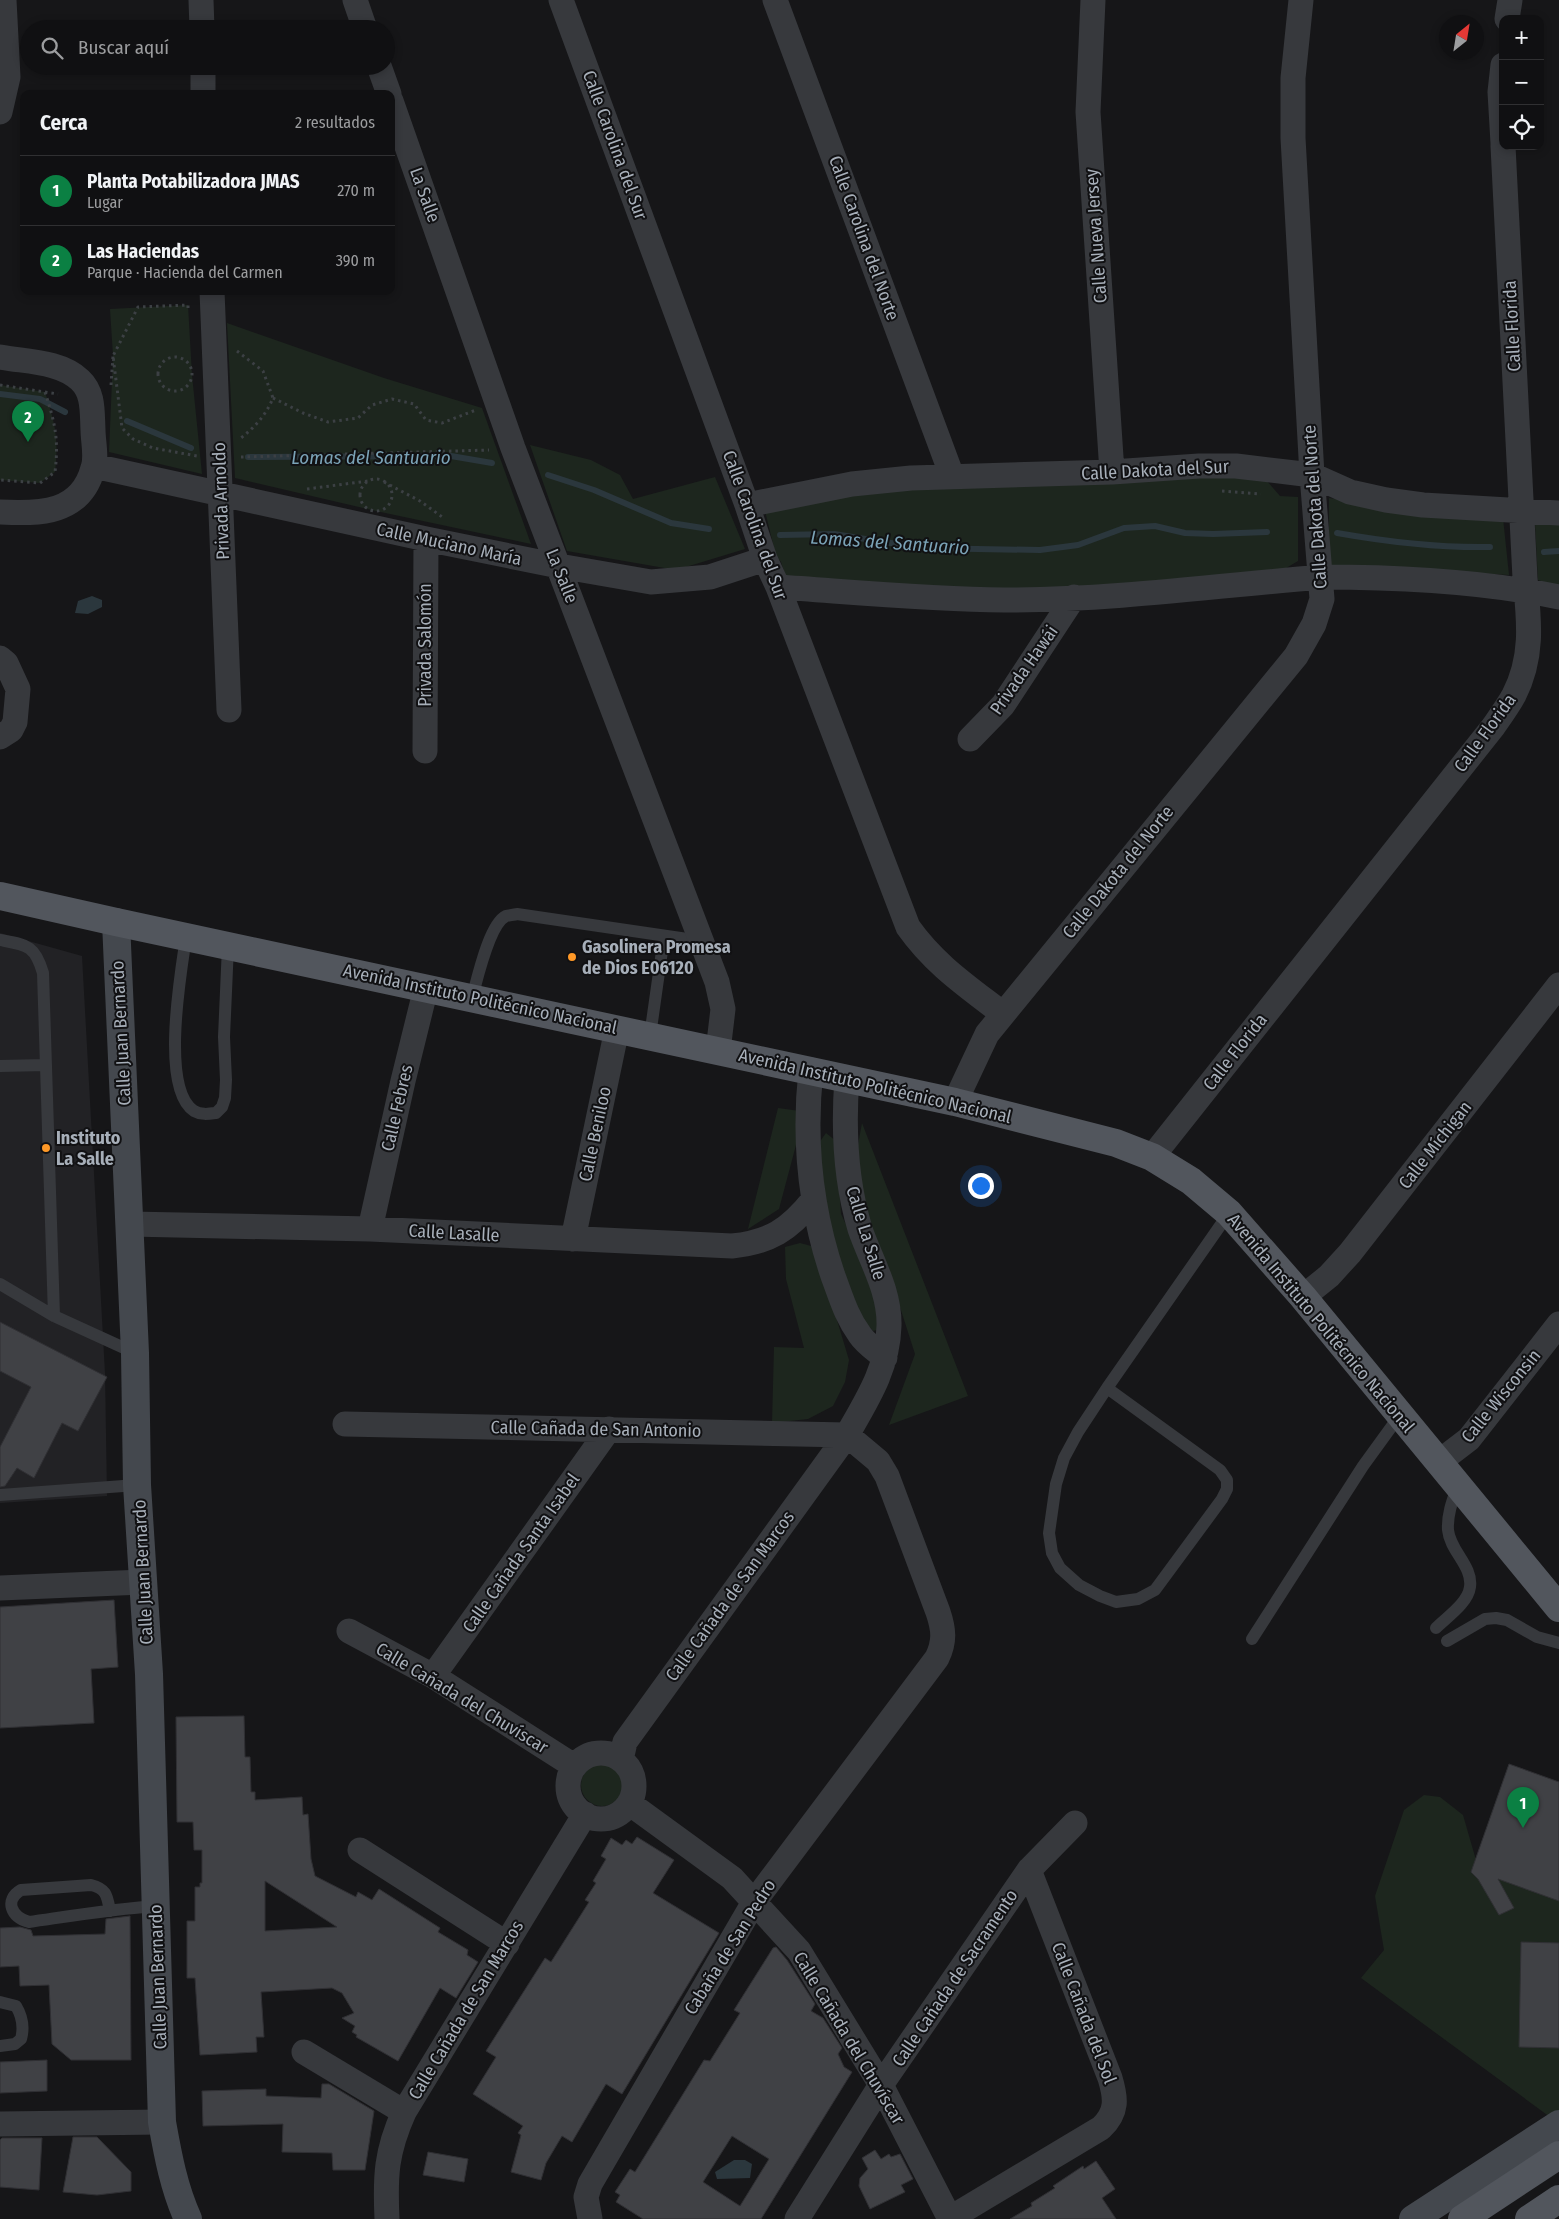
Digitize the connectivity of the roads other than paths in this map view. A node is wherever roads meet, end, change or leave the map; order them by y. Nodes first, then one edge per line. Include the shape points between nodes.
1 (4, 0) edge
2 (201, 0) edge
3 (355, 0) edge
4 (561, 0) edge
5 (775, 0) edge
6 (1093, 0) edge
7 (1301, 0) edge
8 (1510, 0) edge
9 (1508, 15) edge
10 (202, 20) edge
11 (362, 20) edge
12 (203, 75) edge
13 (382, 75) edge
14 (203, 90) edge
15 (388, 90) edge
16 (0, 112) edge
17 (395, 112) edge
18 (1503, 150) edge
19 (212, 295) edge
20 (0, 357) edge
21 (94, 466) junction
22 (1112, 472) junction
23 (1312, 475) junction
24 (952, 476) junction
25 (222, 495) junction
26 (747, 505) junction
27 (1521, 511) junction
28 (0, 512) edge
29 (1559, 513) edge
30 (426, 539) junction
31 (765, 559) junction
32 (559, 566) junction
33 (1321, 577) junction
34 (778, 587) junction
35 (1526, 590) junction
36 (1074, 597) junction
37 (1559, 597) edge
38 (0, 658) edge
39 (229, 710) dead end
40 (0, 737) edge
41 (970, 739) dead end
42 (425, 751) dead end
43 (0, 896) edge
44 (116, 922) junction
45 (186, 937) junction
46 (664, 937) junction
47 (0, 940) edge
48 (701, 941) junction
49 (228, 946) junction
50 (426, 988) junction
51 (1557, 992) edge
52 (472, 998) junction
53 (1003, 1014) junction
54 (617, 1029) junction
55 (650, 1036) junction
56 (718, 1051) junction
57 (0, 1066) edge
58 (46, 1066) junction
59 (812, 1070) junction
60 (847, 1078) junction
61 (955, 1102) junction
62 (1152, 1158) junction
63 (813, 1200) junction
64 (1229, 1213) junction
65 (130, 1224) junction
66 (370, 1229) junction
67 (573, 1239) junction
68 (865, 1240) junction
69 (826, 1253) junction
70 (0, 1284) edge
71 (1303, 1297) junction
72 (54, 1316) junction
73 (1559, 1324) edge
74 (135, 1353) junction
75 (885, 1358) junction
76 (1107, 1388) junction
77 (1400, 1415) junction
78 (345, 1424) dead end
79 (609, 1429) junction
80 (847, 1435) junction
81 (1439, 1462) junction
82 (137, 1485) junction
83 (1458, 1485) junction
84 (0, 1495) edge
85 (142, 1582) junction
86 (0, 1588) edge
87 (1559, 1608) edge
88 (1436, 1628) dead end
89 (349, 1631) dead end
90 (1252, 1639) dead end
91 (1447, 1641) dead end
92 (1559, 1643) edge
93 (433, 1676) junction
94 (621, 1760) junction
95 (574, 1766) junction
96 (629, 1803) junction
97 (585, 1814) junction
98 (1075, 1823) dead end
99 (360, 1850) dead end
100 (1029, 1870) junction
101 (754, 1902) junction
102 (156, 1906) junction
103 (110, 1912) junction
104 (507, 1944) junction
105 (0, 2002) edge
106 (0, 2046) edge
107 (304, 2052) dead end
108 (881, 2085) junction
109 (404, 2112) junction
110 (162, 2122) junction
111 (0, 2124) edge
112 (1559, 2124) edge
113 (1559, 2155) edge
114 (1559, 2199) edge
115 (188, 2219) edge
116 (387, 2219) edge
117 (590, 2219) edge
118 (798, 2219) edge
119 (949, 2219) edge
120 (1413, 2219) edge
121 (1462, 2219) edge
122 (1529, 2219) edge

1 - 16 street via 8,77
2 - 10 street
3 - 11 street
4 - 26 street, Calle Carolina del Sur
5 - 24 street, Calle Carolina del Norte
6 - 22 street, Calle Nueva Jersey via 1088,112
7 - 23 street, Calle Dakota del Norte via 1293,78 1293,138
8 - 9 street
12 - 14 street
13 - 15 street
17 - 32 street, La Salle via 513,448
18 - 27 street, Calle Florida
19 - 25 street, Privada Arnoldo
20 - 21 street via 56,366 80,380 92,399
21 - 25 street, Calle Muciano María
21 - 28 street via 85,488 73,502 52,510
22 - 23 street, Calle Dakota del Sur via 1236,466
22 - 24 street, Calle Dakota del Sur
23 - 27 street, Calle Dakota del Sur via 1350,492 1386,500
23 - 33 street, Calle Dakota del Norte
24 - 26 street, Calle Dakota del Sur via 852,484
25 - 30 street, Calle Muciano María
25 - 39 street, Privada Arnoldo
26 - 31 street, Calle Carolina del Sur
27 - 29 street, Calle Dakota del Sur
27 - 35 street, Calle Florida
30 - 32 street, Calle Muciano María
30 - 42 street, Privada Salomón
31 - 32 street, Calle Muciano María via 710,577 651,582
31 - 34 street, Calle Carolina del Sur
32 - 48 street, La Salle
33 - 35 street via 1428,581
33 - 36 street
33 - 53 street, Calle Dakota del Norte via 1322,599 1314,624 1296,656
34 - 36 street via 943,598
34 - 53 street, Calle Carolina del Sur via 908,927 941,966
35 - 37 street
35 - 62 street, Calle Florida via 1530,633 1524,668 1509,703
36 - 41 street, Privada Hawái via 1003,705
38 - 40 street via 6,663 18,688 16,722
43 - 44 main road, Avenida Instituto Politécnico Nacional
44 - 45 main road, Avenida Instituto Politécnico Nacional
44 - 65 street, Calle Juan Bernardo
45 - 49 main road, Avenida Instituto Politécnico Nacional
45 - 49 lane via 176,1015 178,1080 185,1101 204,1115 216,1113 225,1098 224,1001
46 - 48 lane
46 - 52 lane via 517,914 505,916 489,941
46 - 55 lane
47 - 58 lane via 30,948 40,962
48 - 56 street, La Salle via 717,982 723,1009
49 - 50 main road, Avenida Instituto Politécnico Nacional
50 - 52 main road, Avenida Instituto Politécnico Nacional
50 - 66 street, Calle Febres
51 - 71 street, Calle Míchigan via 1350,1253
52 - 54 main road, Avenida Instituto Politécnico Nacional
53 - 61 street, Calle Dakota del Norte via 988,1034
54 - 55 main road, Avenida Instituto Politécnico Nacional
54 - 67 street, Calle Beniloo
55 - 56 main road, Avenida Instituto Politécnico Nacional
56 - 59 main road, Avenida Instituto Politécnico Nacional
57 - 58 lane
58 - 72 lane
59 - 60 main road, Avenida Instituto Politécnico Nacional
59 - 63 street via 807,1138
60 - 61 main road, Avenida Instituto Politécnico Nacional
60 - 68 street, Calle La Salle via 846,1157 851,1194
61 - 62 main road, Avenida Instituto Politécnico Nacional via 1116,1143
62 - 64 main road, Avenida Instituto Politécnico Nacional via 1191,1181
63 - 67 street, Calle Lasalle via 796,1220 776,1234 751,1244 732,1246
63 - 69 street
64 - 71 main road, Avenida Instituto Politécnico Nacional
64 - 76 lane
65 - 66 street, Calle Lasalle
65 - 74 street, Calle Juan Bernardo
66 - 67 street, Calle Lasalle
68 - 69 street
68 - 75 street, Calle La Salle via 885,1294 889,1326
69 - 75 street via 844,1310 861,1337
70 - 72 lane
71 - 77 main road, Avenida Instituto Politécnico Nacional
72 - 74 lane
73 - 81 street, Calle Wisconsin via 1469,1439
74 - 82 street, Calle Juan Bernardo
75 - 80 street, Calle La Salle via 872,1392
76 - 76 lane via 1064,1458 1048,1533 1052,1553 1060,1568 1079,1585 1116,1602 1138,1599 1155,1590 1227,1489 1220,1470
77 - 81 main road, Avenida Instituto Politécnico Nacional
77 - 90 lane
78 - 79 street, Calle Cañada de San Antonio
79 - 80 street, Calle Cañada de San Antonio
79 - 93 street, Calle Cañada Santa Isabel
80 - 94 street, Calle Cañada de San Marcos via 625,1742
80 - 101 street, Cabaña de San Pedro via 878,1461 887,1476 938,1612 944,1644 937,1658
81 - 83 main road, Avenida Instituto Politécnico Nacional
82 - 84 lane
82 - 85 street, Calle Juan Bernardo
83 - 87 main road, Avenida Instituto Politécnico Nacional
83 - 88 lane via 1450,1506 1448,1531 1470,1575 1470,1588 1459,1606
85 - 86 street
85 - 102 street, Calle Juan Bernardo via 149,1674
89 - 93 street, Calle Cañada del Chuvíscar
91 - 92 lane via 1485,1619 1496,1618 1507,1620 1537,1637
93 - 95 street, Calle Cañada del Chuvíscar
94 - 95 street via 612,1754 591,1754
94 - 96 street via 632,1775 634,1784
95 - 97 street via 568,1787 573,1803
96 - 97 street via 623,1811 604,1818
96 - 101 street, Calle Cañada del Chuvíscar via 732,1878
97 - 104 street, Calle Cañada de San Marcos
98 - 100 street, Calle Cañada de Sacramento
99 - 104 street
100 - 108 street, Calle Cañada de Sacramento
100 - 119 street, Calle Cañada del Sol via 1110,2078 1114,2113 1101,2128
101 - 108 street, Calle Cañada del Chuvíscar via 799,1950
101 - 117 street, Cabaña de San Pedro via 596,2170 586,2197
102 - 103 lane
102 - 110 street, Calle Juan Bernardo
103 - 103 lane via 106,1892 91,1884 21,1890 15,1894 12,1903 13,1914 29,1922
104 - 109 street, Calle Cañada de San Marcos
105 - 106 lane via 16,2006 23,2028 21,2039 15,2044
107 - 109 street
108 - 118 street, Calle Cañada de Sacramento
108 - 119 street, Calle Cañada del Chuvíscar
109 - 116 street, Calle Cañada de San Marcos via 393,2135 386,2166
110 - 111 street
110 - 115 street, Calle Juan Bernardo via 169,2166
112 - 120 street
113 - 121 main road
114 - 122 main road

